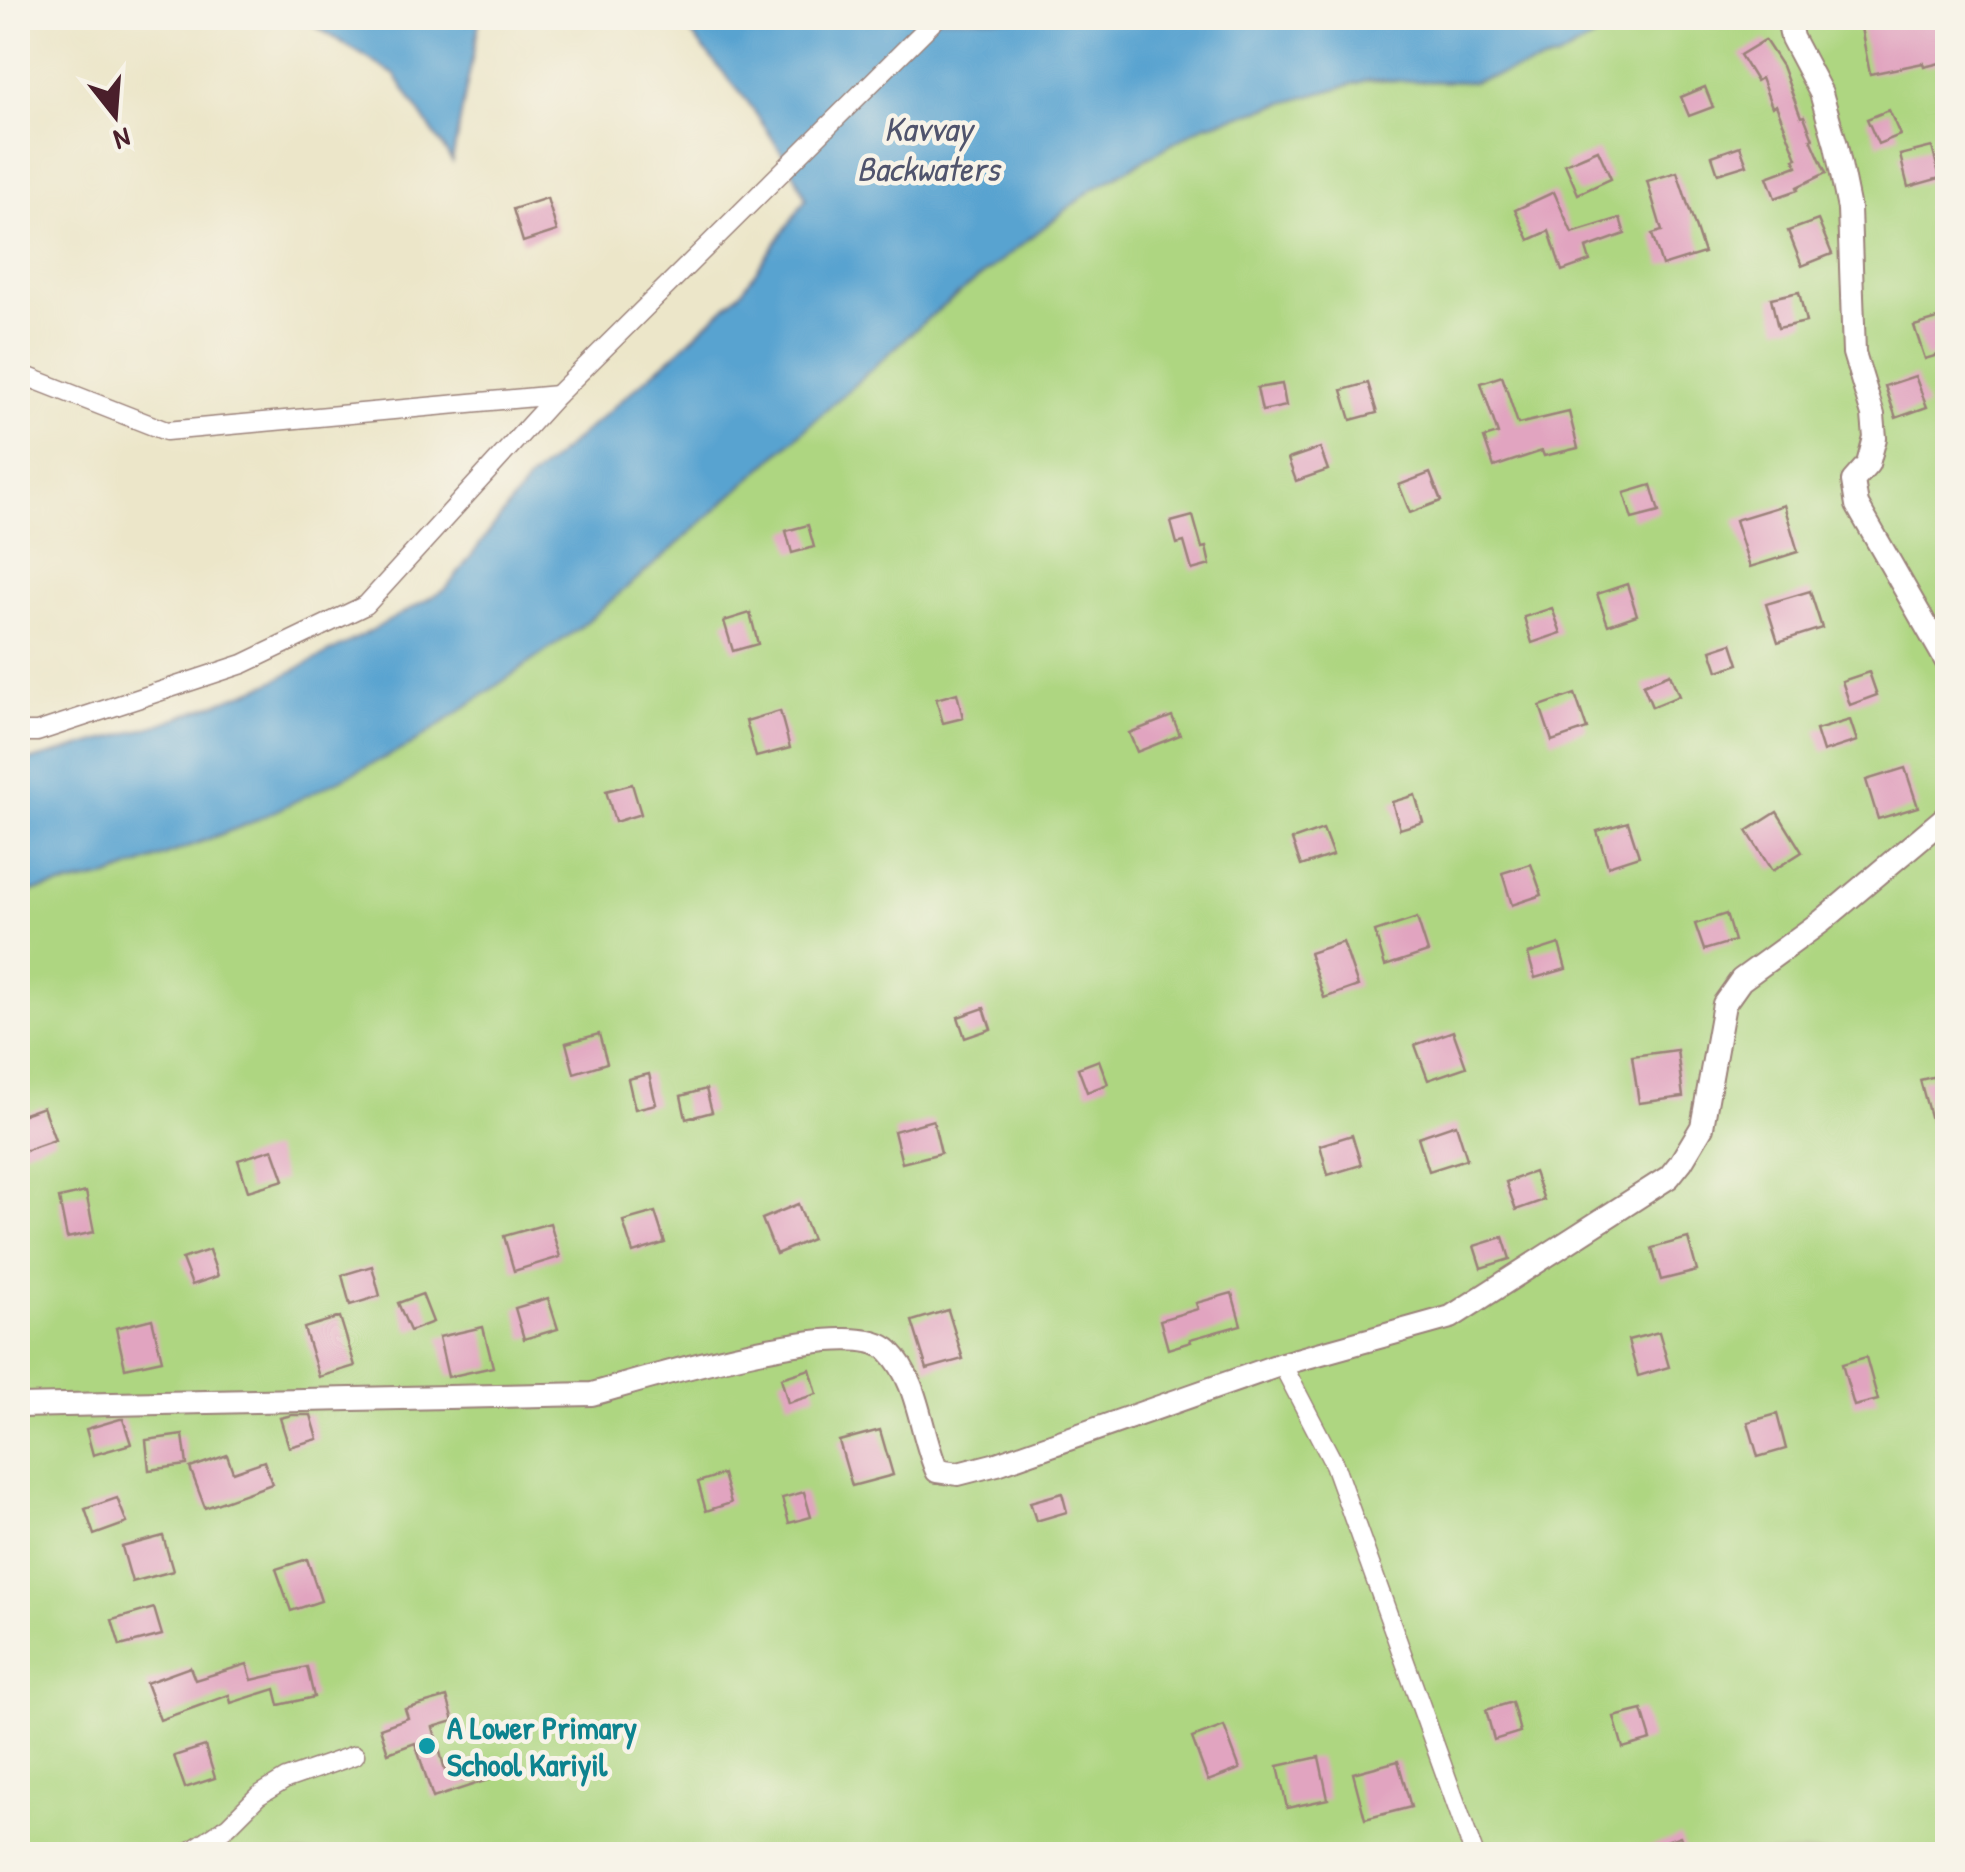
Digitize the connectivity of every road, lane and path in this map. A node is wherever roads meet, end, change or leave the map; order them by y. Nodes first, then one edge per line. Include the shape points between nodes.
1 (936, 18) edge
2 (1788, 18) edge
3 (18, 373) edge
4 (557, 395) junction
5 (1948, 664) edge
6 (18, 732) edge
7 (1948, 815) edge
8 (1282, 1364) junction
9 (18, 1406) edge
10 (355, 1755) dead end
11 (187, 1854) edge
12 (1474, 1854) edge

1 - 4 street
2 - 5 street via 1821,92 1850,209 1854,353 1875,438 1868,464 1853,481 1857,506
3 - 4 street via 166,430
4 - 6 street via 366,605 243,664 37,732
7 - 8 street via 1741,980 1724,1004 1702,1127 1668,1177 1451,1317
8 - 9 street via 958,1474 937,1471 902,1365 886,1347 868,1341 811,1340 592,1394
8 - 12 street via 1334,1464
10 - 11 street via 286,1779

